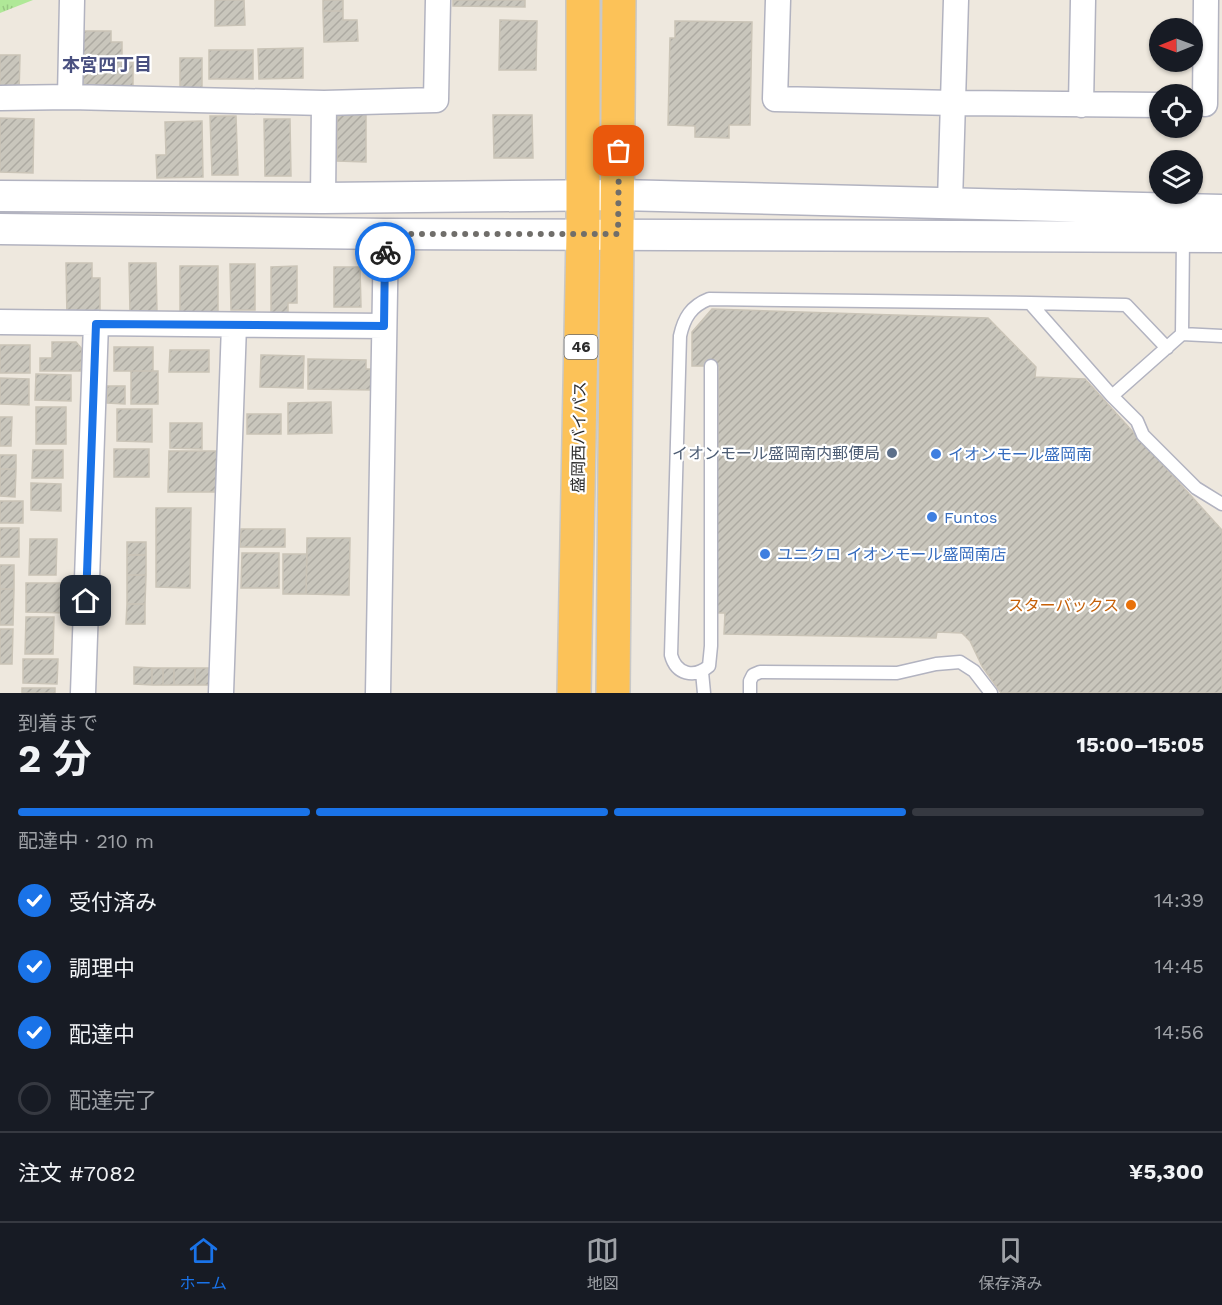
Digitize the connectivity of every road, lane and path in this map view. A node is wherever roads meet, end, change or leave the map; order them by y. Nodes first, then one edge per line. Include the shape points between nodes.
1 (72, 0) edge
2 (438, 0) edge
3 (583, 0) edge
4 (619, 0) edge
5 (778, 0) edge
6 (956, 0) edge
7 (1083, 0) edge
8 (1206, 0) edge
9 (70, 97) junction
10 (0, 98) edge
11 (324, 103) junction
12 (954, 103) junction
13 (1206, 104) edge
14 (1081, 105) junction
15 (1149, 105) edge
16 (583, 195) junction
17 (618, 195) junction
18 (0, 196) edge
19 (323, 198) junction
20 (950, 202) junction
21 (1010, 204) junction
22 (1222, 210) edge
23 (0, 229) edge
24 (386, 234) junction
25 (583, 234) junction
26 (618, 234) junction
27 (1183, 237) junction
28 (1222, 237) edge
29 (1030, 303) junction
30 (0, 322) edge
31 (96, 324) junction
32 (234, 325) junction
33 (384, 326) junction
34 (1182, 334) junction
35 (1222, 336) edge
36 (1167, 348) junction
37 (711, 366) dead end
38 (1112, 396) junction
39 (1222, 504) edge
40 (702, 672) junction
41 (619, 687) edge
42 (83, 693) edge
43 (221, 693) edge
44 (378, 693) edge
45 (574, 693) edge
46 (704, 693) edge
47 (750, 693) edge
48 (991, 693) edge

1 - 9 street
2 - 11 street via 436,100
3 - 16 highway, 盛岡西バイパス / 46
4 - 17 highway, 46
5 - 12 street via 775,99
6 - 12 street
7 - 14 street
8 - 13 street
9 - 10 street
9 - 11 street
11 - 19 street
12 - 14 street
12 - 20 street
14 - 15 street
16 - 17 street
16 - 19 street
16 - 25 highway, 盛岡西バイパス / 46
17 - 20 street
17 - 26 highway, 46
18 - 19 street
20 - 21 street
21 - 22 street
21 - 27 street via 1064,223 1169,223 1179,225
23 - 24 street
24 - 25 street
24 - 33 street
25 - 26 street
25 - 45 highway, 盛岡西バイパス / 46
26 - 27 street
26 - 41 highway, 46 via 614,584
27 - 28 street
27 - 34 lane
29 - 36 lane via 1126,305
29 - 38 lane
29 - 40 lane via 710,299 690,311 680,336 671,655 679,670
30 - 31 street
31 - 32 street
31 - 42 street
32 - 33 street
32 - 43 street
33 - 44 street
34 - 35 lane
34 - 36 lane
36 - 38 lane
37 - 40 lane via 711,646 709,666
38 - 39 lane via 1137,421 1143,435 1196,488
40 - 46 lane
47 - 48 lane via 750,681 760,672 897,672 960,662 974,671

